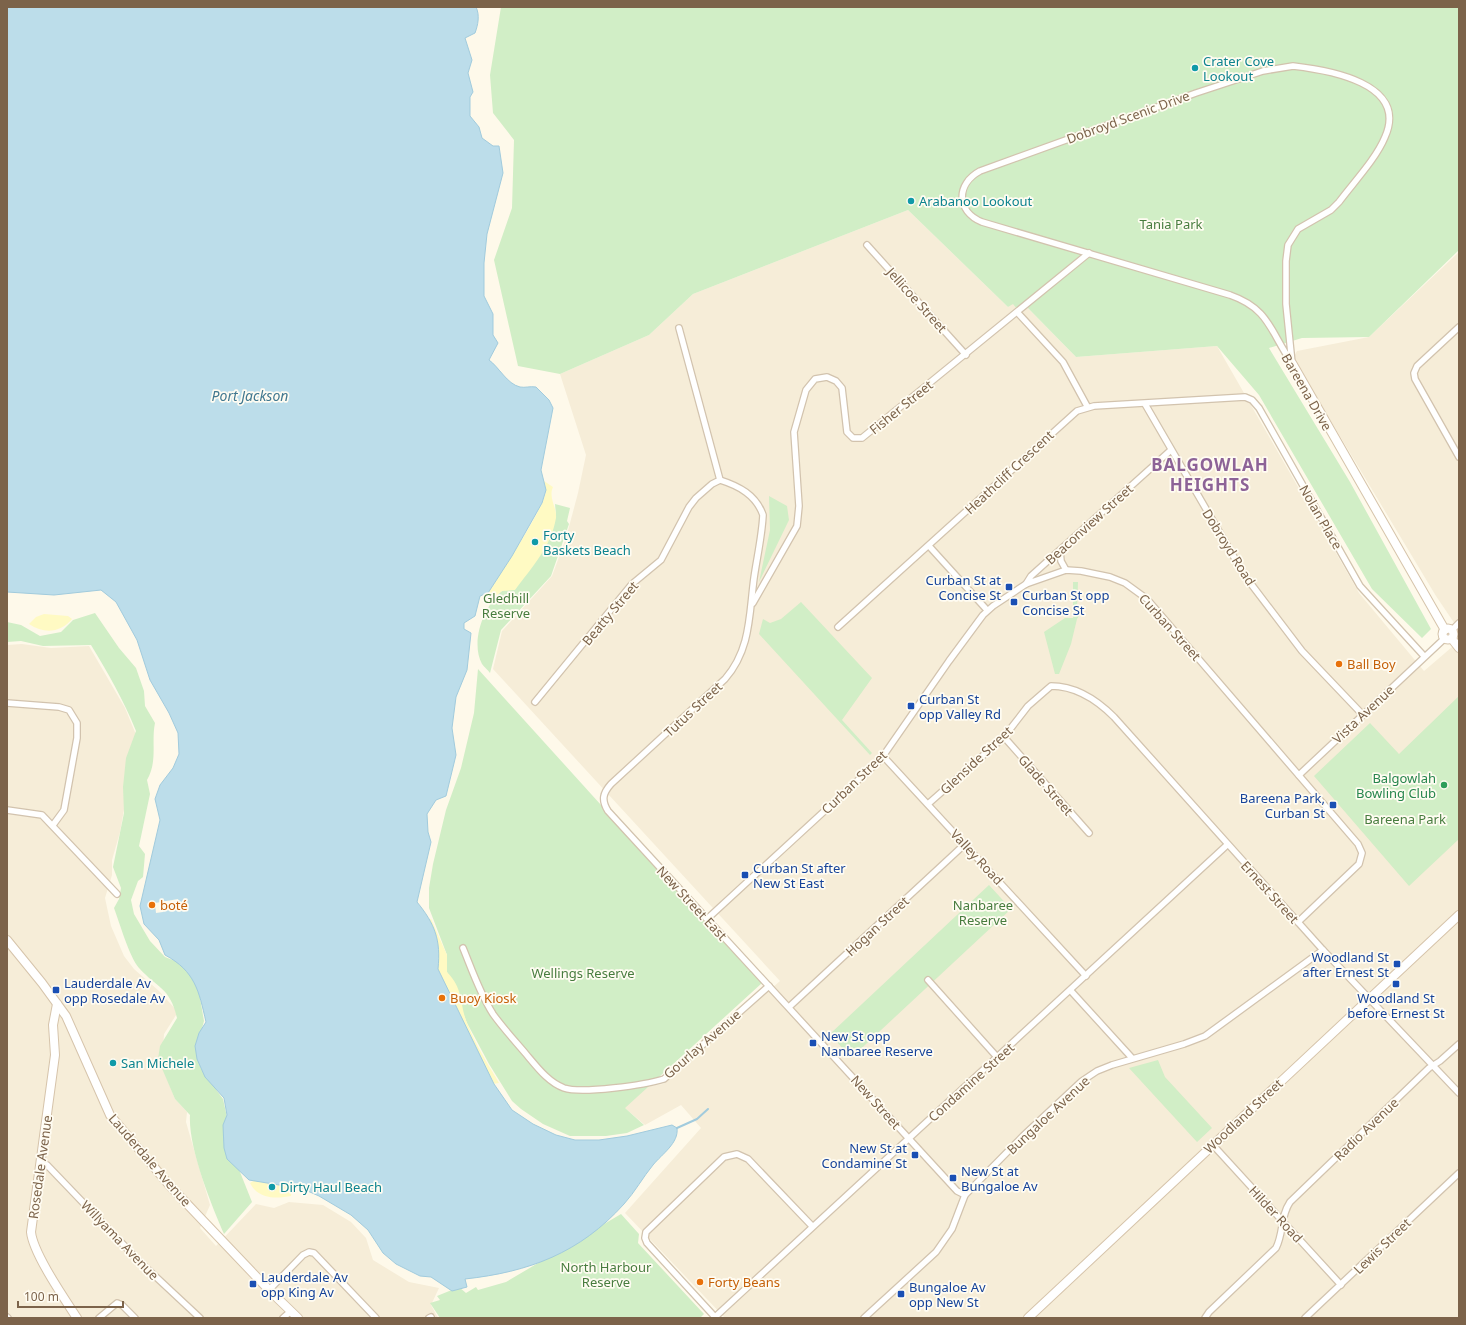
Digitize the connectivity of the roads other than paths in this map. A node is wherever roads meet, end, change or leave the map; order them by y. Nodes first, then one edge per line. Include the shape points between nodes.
1 (867, 245) dead end
2 (1089, 253) junction
3 (1018, 313) junction
4 (1459, 327) edge
5 (679, 328) dead end
6 (1288, 332) junction
7 (1277, 338) junction
8 (966, 355) junction
9 (1292, 363) junction
10 (1214, 398) joint
11 (1145, 404) junction
12 (1087, 406) junction
13 (1171, 450) junction
14 (1459, 457) edge
15 (720, 480) junction
16 (929, 546) junction
17 (1060, 551) junction
18 (1066, 570) junction
19 (1026, 584) junction
20 (752, 605) junction
21 (987, 610) junction
22 (1459, 623) edge
23 (838, 627) dead end
24 (1448, 634) junction
25 (1459, 648) edge
26 (1424, 656) junction
27 (1081, 692) joint
28 (535, 702) dead end
29 (7, 703) edge
30 (1362, 714) junction
31 (1004, 737) junction
32 (883, 756) junction
33 (1299, 775) junction
34 (604, 795) joint
35 (928, 804) junction
36 (7, 810) edge
37 (52, 825) junction
38 (1089, 833) dead end
39 (965, 844) junction
40 (1227, 845) junction
41 (117, 894) dead end
42 (1459, 915) edge
43 (707, 919) junction
44 (1298, 922) junction
45 (7, 940) edge
46 (463, 948) dead end
47 (1323, 950) junction
48 (1086, 976) junction
49 (928, 980) dead end
50 (769, 986) junction
51 (1071, 991) junction
52 (1370, 999) junction
53 (58, 1004) junction
54 (789, 1007) junction
55 (1459, 1044) edge
56 (997, 1057) junction
57 (1132, 1058) junction
58 (1433, 1066) junction
59 (1459, 1093) edge
60 (908, 1138) junction
61 (1212, 1144) junction
62 (41, 1162) junction
63 (1459, 1172) edge
64 (965, 1195) junction
65 (1283, 1221) junction
66 (812, 1226) junction
67 (1341, 1285) junction
68 (268, 1290) junction
69 (291, 1311) junction
70 (77, 1318) edge
71 (99, 1318) edge
72 (135, 1318) edge
73 (200, 1318) edge
74 (283, 1318) edge
75 (298, 1318) edge
76 (376, 1318) edge
77 (714, 1318) edge
78 (864, 1318) edge
79 (1028, 1318) edge
80 (1205, 1318) edge
81 (1305, 1318) edge

1 - 8 street, Jellicoe Street
2 - 3 street, Fisher Street
2 - 6 street, Dobroyd Scenic Drive via 977,220 965,208 962,197 964,186 980,171 1263,71 1282,67 1303,67 1360,81 1373,88 1383,100 1388,113 1388,130 1378,150 1339,202 1301,226 1290,240 1286,265
2 - 7 street, Bareena Drive via 1238,298 1261,313
3 - 8 street, Fisher Street
3 - 12 street via 1063,362
4 - 14 street via 1418,366 1414,373
5 - 15 street
6 - 7 street via 1285,340
6 - 9 street, Dobroyd Scenic Drive
7 - 9 street, Bareena Drive
8 - 20 street, Fisher Street via 859,439 851,437 847,432 844,395 840,384 832,378 823,376 808,386 794,432 799,506 797,526
9 - 24 street, Bareena Drive
10 - 11 street, Heathcliff Crescent
10 - 26 street, Nolan Place via 1245,397 1257,405 1360,586
11 - 12 street, Heathcliff Crescent
11 - 13 street, Dobroyd Road
12 - 16 street, Heathcliff Crescent via 1072,414
13 - 17 street, Beaconview Street
13 - 30 street, Dobroyd Road via 1245,576 1302,650
15 - 20 street via 736,486 754,498 760,505 763,515
15 - 28 street, Beatty Street via 696,498 661,560 632,584
16 - 21 street
16 - 23 street, Heathcliff Crescent
17 - 18 street via 1061,561
17 - 19 street, Beaconview Street via 1031,576
18 - 19 street, Curban Street
18 - 33 street, Curban Street via 1110,577 1125,583 1147,599
19 - 21 street, Curban Street
20 - 34 street, Tutus Street via 743,650 731,672 611,784
21 - 32 street, Curban Street
22 - 24 street, Vista Avenue
24 - 25 street, Bareena Drive
24 - 26 street, Vista Avenue
26 - 30 street, Vista Avenue
27 - 31 street, Glenside Street via 1063,686 1051,686 1028,706
27 - 40 street, Ernest Street via 1102,705 1114,717
29 - 37 street via 59,707 69,710 77,723 77,738 64,810
30 - 33 street, Vista Avenue
31 - 35 street, Glenside Street
31 - 38 street, Glade Street
32 - 35 street, Valley Road
32 - 43 street, Curban Street
33 - 44 street, Curban Street via 1355,840 1362,853 1356,867
34 - 43 street, New Street East via 608,811
35 - 39 street, Valley Road
36 - 37 street via 42,815
37 - 41 street
39 - 48 street, Valley Road
39 - 54 street, Hogan Street
40 - 44 street, Ernest Street
40 - 48 street, Condamine Street
42 - 52 street, Woodland Street
43 - 50 street, New Street East
44 - 47 street, Ernest Street
45 - 53 street, Lauderdale Avenue
46 - 50 street, Gourlay Avenue via 475,980 496,1018 540,1071 551,1081 569,1089 596,1089 651,1083 664,1079
47 - 52 street, Ernest Street
47 - 57 street, Bungaloe Avenue via 1205,1036
48 - 51 street, Condamine Street
49 - 56 street
50 - 54 street, New Street East
51 - 56 street, Condamine Street
51 - 57 street
52 - 58 street, Ernest Street
52 - 61 street, Woodland Street
53 - 62 street, Rosedale Avenue via 53,1025 55,1055
53 - 68 street, Lauderdale Avenue via 72,1028 110,1115 170,1186
54 - 60 street, New Street
55 - 58 street, Radio Avenue
56 - 60 street, Condamine Street
57 - 64 street, Bungaloe Avenue via 1097,1071 1082,1081
58 - 59 street, Ernest Street
58 - 65 street, Radio Avenue via 1290,1202 1285,1209
60 - 64 street, New Street via 957,1191
60 - 66 street, Condamine Street
61 - 65 street, Hilder Road
61 - 79 street, Woodland Street
62 - 70 street, Rosedale Avenue via 32,1240
62 - 73 street, Willyama Avenue via 48,1165 140,1262
63 - 67 street, Lewis Street
64 - 78 street, Bungaloe Avenue via 952,1228 936,1252
65 - 67 street, Hilder Road
65 - 80 street, Radio Avenue via 1281,1238 1276,1248
66 - 77 street, Condamine Street
66 - 77 street via 748,1159 737,1154 724,1157 646,1232 645,1238
67 - 81 street, Lewis Street
68 - 69 street, Lauderdale Avenue
68 - 76 street via 303,1255 314,1253
69 - 74 street
69 - 75 street, Lauderdale Avenue
71 - 72 street via 117,1303

